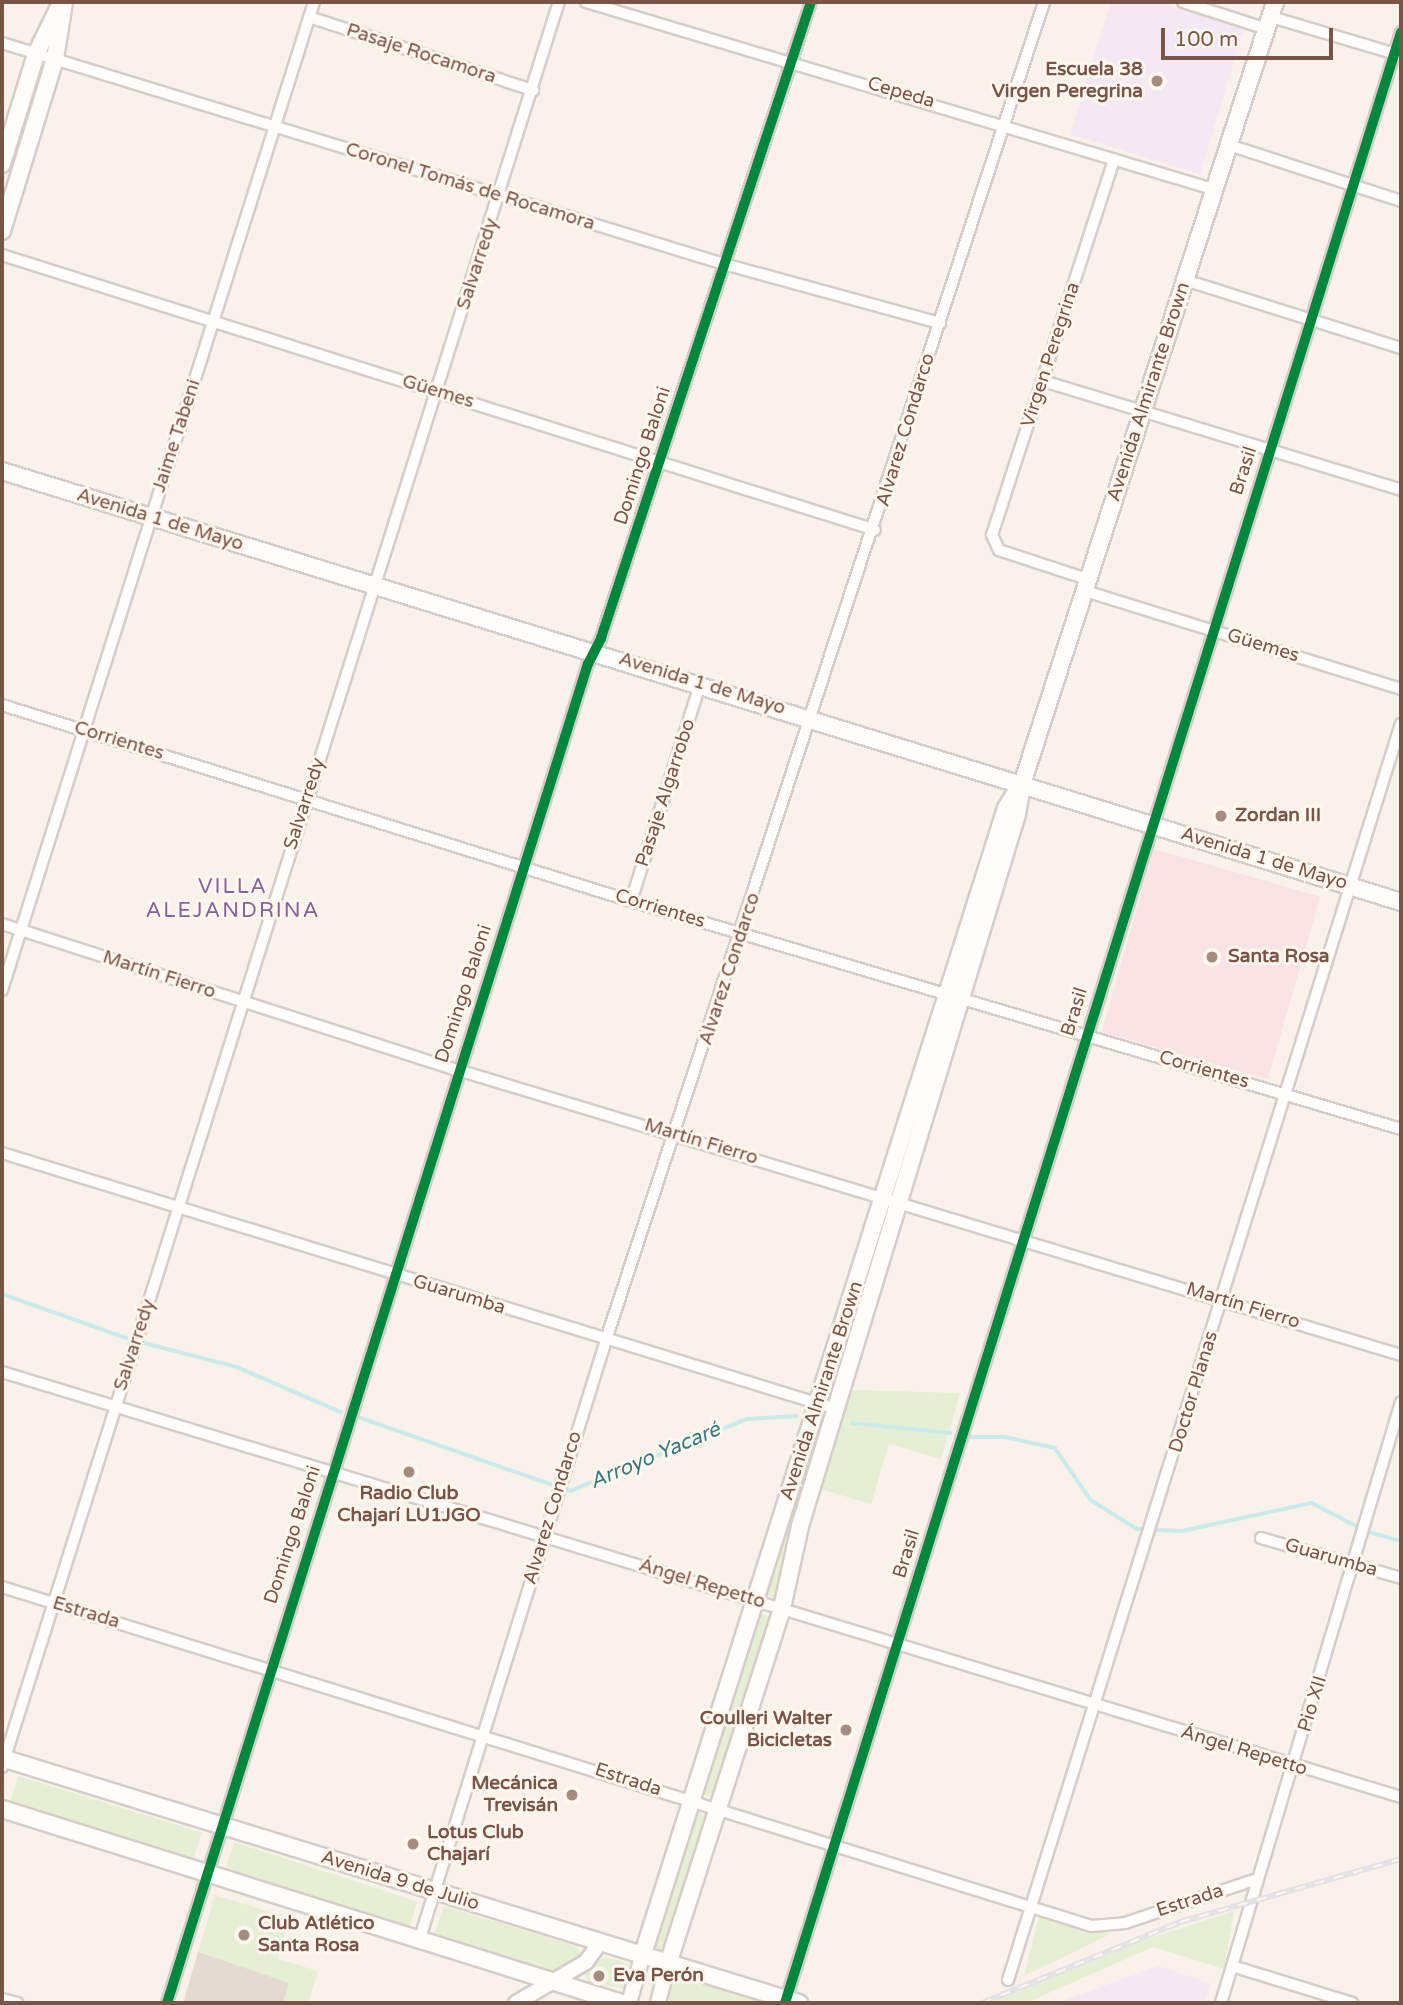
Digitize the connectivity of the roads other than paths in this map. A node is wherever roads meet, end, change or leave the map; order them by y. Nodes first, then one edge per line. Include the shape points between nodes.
1 (63, 2) edge
2 (314, 2) edge
3 (559, 2) edge
4 (586, 2) edge
5 (811, 2) edge
6 (1044, 2) edge
7 (1183, 2) edge
8 (1271, 16) edge
9 (309, 17) junction
10 (1401, 32) edge
11 (2, 43) edge
12 (36, 54) junction
13 (1398, 54) edge
14 (55, 59) junction
15 (792, 61) junction
16 (533, 90) junction
17 (1006, 124) junction
18 (274, 127) junction
19 (1229, 145) junction
20 (1114, 159) junction
21 (2, 164) edge
22 (1353, 186) junction
23 (1213, 189) junction
24 (499, 197) junction
25 (1401, 201) edge
26 (2, 231) edge
27 (2, 255) edge
28 (724, 264) junction
29 (1185, 279) junction
30 (1310, 319) junction
31 (213, 321) junction
32 (940, 323) junction
33 (1401, 348) edge
34 (1043, 381) junction
35 (437, 392) junction
36 (1143, 412) junction
37 (1269, 450) junction
38 (659, 462) junction
39 (2, 471) edge
40 (1401, 490) edge
41 (151, 517) junction
42 (875, 530) junction
43 (999, 550) joint
44 (1088, 585) junction
45 (375, 587) junction
46 (1213, 630) junction
47 (594, 651) junction
48 (700, 685) junction
49 (1401, 689) edge
50 (2, 705) edge
51 (813, 719) junction
52 (1401, 724) edge
53 (84, 730) junction
54 (1023, 781) junction
55 (307, 798) junction
56 (1153, 824) junction
57 (523, 866) junction
58 (1351, 887) junction
59 (631, 901) junction
60 (1401, 902) edge
61 (2, 924) edge
62 (21, 930) junction
63 (741, 933) junction
64 (2, 990) edge
65 (954, 996) junction
66 (242, 1002) junction
67 (1086, 1037) junction
68 (458, 1070) junction
69 (1287, 1093) junction
70 (1401, 1129) edge
71 (677, 1134) junction
72 (2, 1153) edge
73 (892, 1199) junction
74 (178, 1208) junction
75 (1024, 1239) junction
76 (394, 1275) junction
77 (1222, 1300) junction
78 (606, 1340) junction
79 (1401, 1355) edge
80 (2, 1372) edge
81 (1401, 1402) edge
82 (818, 1404) junction
83 (116, 1407) junction
84 (836, 1409) junction
85 (331, 1472) junction
86 (544, 1537) junction
87 (1261, 1538) dead end
88 (1356, 1565) junction
89 (1401, 1578) edge
90 (2, 1587) edge
91 (755, 1599) junction
92 (53, 1603) junction
93 (782, 1608) junction
94 (897, 1645) junction
95 (269, 1670) junction
96 (1096, 1706) junction
97 (483, 1734) junction
98 (3, 1761) edge
99 (1294, 1766) junction
100 (1401, 1797) edge
101 (693, 1800) junction
102 (2, 1809) edge
103 (721, 1809) junction
104 (220, 1825) junction
105 (835, 1845) junction
106 (206, 1872) junction
107 (1254, 1880) junction
108 (435, 1891) junction
109 (1034, 1908) junction
110 (420, 1938) junction
111 (599, 1944) junction
112 (642, 1957) junction
113 (1232, 1966) junction
114 (667, 1967) junction
115 (558, 1980) junction
116 (1008, 1980) dead end
117 (2, 1999) edge
118 (790, 2002) edge
119 (17, 2003) edge
120 (167, 2003) edge
121 (516, 2003) edge
122 (622, 2003) edge
123 (629, 2003) edge
124 (658, 2003) edge
125 (1221, 2003) edge
126 (1352, 2003) edge

1 - 12 main road
1 - 14 main road
2 - 9 street, Jaime Tabeni
3 - 16 street, Salvarredy
4 - 15 street, Cepeda
5 - 15 street, Domingo Baloni
6 - 17 street, Alvarez Condarco
7 - 8 street
8 - 13 street
8 - 19 main road, Avenida Almirante Brown
9 - 16 street, Pasaje Rocamora
9 - 18 street, Jaime Tabeni
10 - 13 street, Brasil
11 - 12 street, Coronel Tomás de Rocamora
12 - 14 street, Coronel Tomás de Rocamora
12 - 21 main road
13 - 22 street, Brasil
14 - 18 street, Coronel Tomás de Rocamora
14 - 26 main road
15 - 17 street, Cepeda
15 - 28 street, Domingo Baloni
16 - 24 street, Salvarredy
17 - 20 street, Cepeda
17 - 32 street, Alvarez Condarco
18 - 24 street, Coronel Tomás de Rocamora
18 - 31 street, Jaime Tabeni
19 - 22 street
19 - 23 main road, Avenida Almirante Brown
20 - 23 street, Cepeda
20 - 34 street, Virgen Peregrina
22 - 25 street
22 - 30 street, Brasil
23 - 29 main road, Avenida Almirante Brown
24 - 28 street, Coronel Tomás de Rocamora
24 - 35 street, Salvarredy
27 - 31 street, Güemes
28 - 32 street, Coronel Tomás de Rocamora
28 - 38 street, Domingo Baloni
29 - 30 street
29 - 36 main road, Avenida Almirante Brown
30 - 33 street
30 - 37 street, Brasil
31 - 35 street, Güemes
31 - 41 street, Jaime Tabeni
32 - 42 street, Alvarez Condarco
34 - 36 street
34 - 43 street, Virgen Peregrina via 992,535
35 - 38 street, Güemes
35 - 45 street, Salvarredy
36 - 37 street
36 - 44 main road, Avenida Almirante Brown
37 - 40 street
37 - 46 street, Brasil
38 - 42 street, Güemes
38 - 47 street, Domingo Baloni
39 - 41 main road, Avenida 1 de Mayo
41 - 45 main road, Avenida 1 de Mayo
41 - 53 street, Jaime Tabeni
42 - 51 street, Alvarez Condarco
43 - 44 street, Güemes
44 - 46 street, Güemes
44 - 54 main road, Avenida Almirante Brown
45 - 47 main road, Avenida 1 de Mayo
45 - 55 street, Salvarredy
46 - 49 street, Güemes
46 - 56 street, Brasil
47 - 48 main road, Avenida 1 de Mayo
47 - 57 street, Domingo Baloni
48 - 51 main road, Avenida 1 de Mayo
48 - 59 street, Pasaje Algarrobo
50 - 53 street, Corrientes
51 - 54 main road, Avenida 1 de Mayo
51 - 63 street, Alvarez Condarco
52 - 58 street, Doctor Planas
53 - 55 street, Corrientes
53 - 62 street, Jaime Tabeni
54 - 56 main road, Avenida 1 de Mayo
54 - 65 main road, Avenida Almirante Brown via 1006,808
55 - 57 street, Corrientes
55 - 66 street, Salvarredy
56 - 58 main road, Avenida 1 de Mayo
56 - 67 street, Brasil
57 - 59 street, Corrientes
57 - 68 street, Domingo Baloni
58 - 60 main road, Avenida 1 de Mayo
58 - 69 street, Doctor Planas
59 - 63 street, Corrientes
61 - 62 street, Martín Fierro
62 - 64 street, Jaime Tabeni
62 - 66 street, Martín Fierro
63 - 65 street, Corrientes
63 - 71 street, Alvarez Condarco
65 - 67 street, Corrientes
65 - 73 main road, Avenida Almirante Brown
66 - 68 street, Martín Fierro
66 - 74 street, Salvarredy
67 - 69 street, Corrientes
67 - 75 street, Brasil
68 - 71 street, Martín Fierro
68 - 76 street, Domingo Baloni
69 - 70 street, Corrientes
69 - 77 street, Doctor Planas
71 - 73 street, Martín Fierro
71 - 78 street, Alvarez Condarco
72 - 74 street, Guarumba
73 - 75 street, Martín Fierro
73 - 82 main road, Avenida Almirante Brown
73 - 84 main road, Avenida Almirante Brown
74 - 76 street, Guarumba
74 - 83 street, Salvarredy
75 - 77 street, Martín Fierro
75 - 94 street, Brasil
76 - 78 street, Guarumba
76 - 85 street, Domingo Baloni
77 - 79 street, Martín Fierro
77 - 96 street, Doctor Planas
78 - 82 street, Guarumba
78 - 86 street, Alvarez Condarco
80 - 83 street, Ángel Repetto
81 - 88 street, Pio XII
82 - 84 street, Guarumba
82 - 91 main road, Avenida Almirante Brown
83 - 85 street, Ángel Repetto
83 - 92 street, Salvarredy
84 - 93 main road, Avenida Almirante Brown
85 - 86 street, Ángel Repetto
85 - 95 street, Domingo Baloni
86 - 91 street, Ángel Repetto
86 - 97 street, Alvarez Condarco
87 - 88 street, Guarumba
88 - 89 street, Guarumba
88 - 99 street, Pio XII
90 - 92 street, Estrada
91 - 93 street, Ángel Repetto
91 - 101 main road, Avenida Almirante Brown
92 - 95 street, Estrada
92 - 98 street, Salvarredy
93 - 94 street, Ángel Repetto
93 - 103 main road, Avenida Almirante Brown
94 - 96 street, Ángel Repetto
94 - 105 street, Brasil
95 - 97 street, Estrada
95 - 104 street, Domingo Baloni
96 - 99 street, Ángel Repetto
96 - 109 street, Doctor Planas
97 - 101 street, Estrada
97 - 108 street, Alvarez Condarco
98 - 104 main road, Avenida 9 de Julio
99 - 100 street, Ángel Repetto
99 - 107 street, Pio XII
101 - 103 street, Estrada
101 - 112 main road, Avenida Almirante Brown
102 - 106 main road
103 - 105 street, Estrada
103 - 114 main road, Avenida Almirante Brown
104 - 106 street, Domingo Baloni
104 - 108 main road, Avenida 9 de Julio
105 - 109 street, Estrada
105 - 118 street, Brasil
106 - 110 main road
106 - 120 street, Domingo Baloni
107 - 109 street, Estrada via 1108,1926
107 - 113 street, Pio XII
108 - 110 street, Alvarez Condarco
108 - 111 main road, Avenida 9 de Julio
109 - 116 street, Doctor Planas
110 - 115 main road
111 - 112 main road, Avenida 9 de Julio
111 - 115 street via 586,1962
112 - 114 main road, Avenida 9 de Julio
112 - 123 street, Avenida Almirante Brown
113 - 125 street, Pio XII
113 - 126 street
114 - 118 main road, Avenida 9 de Julio
114 - 124 street, Avenida Almirante Brown
115 - 121 street
115 - 122 main road
117 - 119 street

